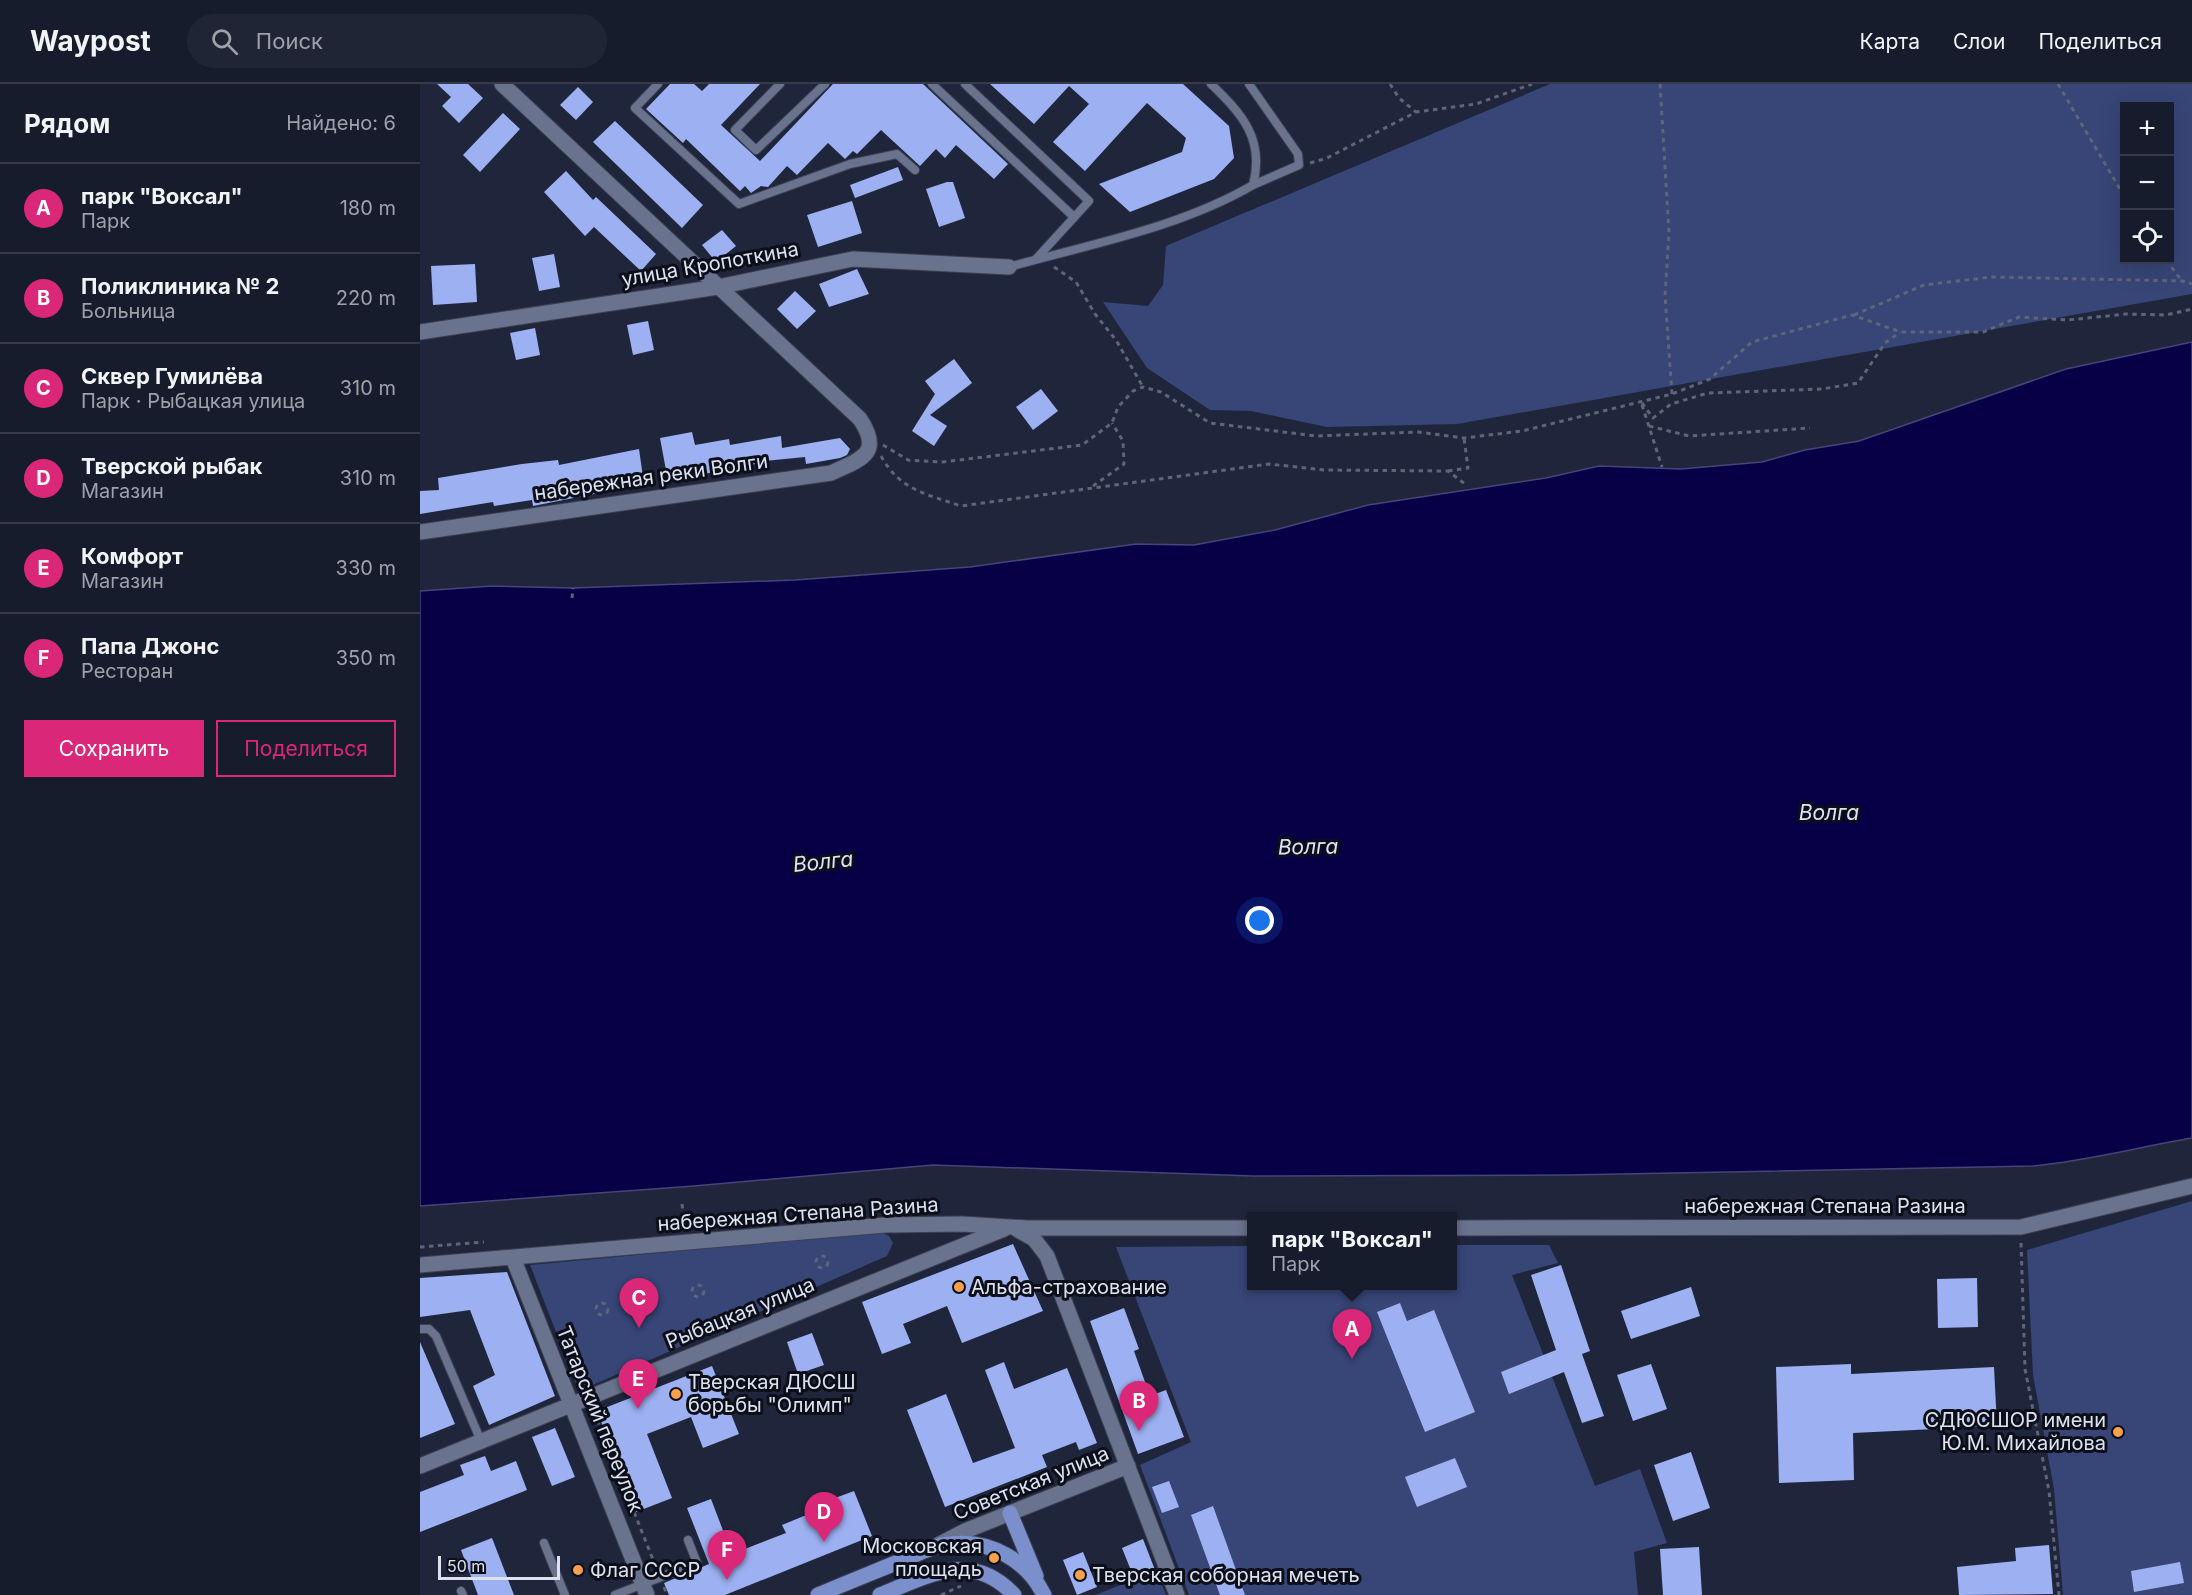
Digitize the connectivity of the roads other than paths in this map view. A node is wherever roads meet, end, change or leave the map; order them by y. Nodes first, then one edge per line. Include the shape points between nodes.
1 (502, 84) edge
2 (658, 84) edge
3 (780, 84) edge
4 (825, 84) edge
5 (932, 84) edge
6 (965, 84) edge
7 (1211, 84) edge
8 (1249, 84) edge
9 (915, 170) dead end
10 (1253, 185) junction
11 (1074, 217) junction
12 (1036, 259) junction
13 (1009, 267) joint
14 (718, 287) junction
15 (420, 332) edge
16 (420, 532) edge
17 (2192, 1186) edge
18 (1010, 1227) junction
19 (1247, 1228) edge
20 (1457, 1228) edge
21 (513, 1258) junction
22 (420, 1265) edge
23 (420, 1329) edge
24 (571, 1405) junction
25 (481, 1441) junction
26 (420, 1466) edge
27 (1128, 1466) junction
28 (1010, 1513) junction
29 (688, 1540) dead end
30 (544, 1543) dead end
31 (935, 1547) junction
32 (645, 1590) edge
33 (1043, 1594) edge
34 (565, 1595) edge
35 (615, 1595) edge
36 (818, 1595) edge
37 (880, 1595) edge
38 (1014, 1595) edge
39 (1177, 1595) edge

1 - 14 street
2 - 9 lane via 635,108 739,204 850,164 897,154
3 - 4 lane via 735,130 756,150
5 - 11 lane
6 - 11 lane via 1089,201
7 - 10 lane via 1241,113 1251,134 1257,169
8 - 10 lane via 1299,154 1299,165
10 - 12 lane via 1225,202 1178,220
11 - 12 lane
12 - 13 lane
13 - 14 street, улица Кропоткина via 853,259
14 - 15 street, улица Кропоткина
14 - 16 street, набережная реки Волги via 860,419 871,438 865,456 831,473
17 - 20 street, набережная Степана Разина via 2021,1227
18 - 19 street, набережная Степана Разина
18 - 21 street, набережная Степана Разина via 885,1225
18 - 24 street, Рыбацкая улица
18 - 27 street via 1034,1239 1047,1256
21 - 22 street, набережная Степана Разина
21 - 24 street, Татарский переулок
23 - 25 lane via 429,1329 436,1336
24 - 25 street, Рыбацкая улица
24 - 32 street, Татарский переулок
25 - 26 street, Рыбацкая улица
27 - 28 street, Советская улица
27 - 39 street
28 - 31 street, Советская улица
28 - 33 main road
29 - 32 lane via 697,1563 660,1577
30 - 34 lane
31 - 33 main road via 965,1543 994,1549 1020,1564
31 - 36 main road, Советская улица
32 - 35 lane
37 - 38 main road via 941,1570 964,1569 982,1573

